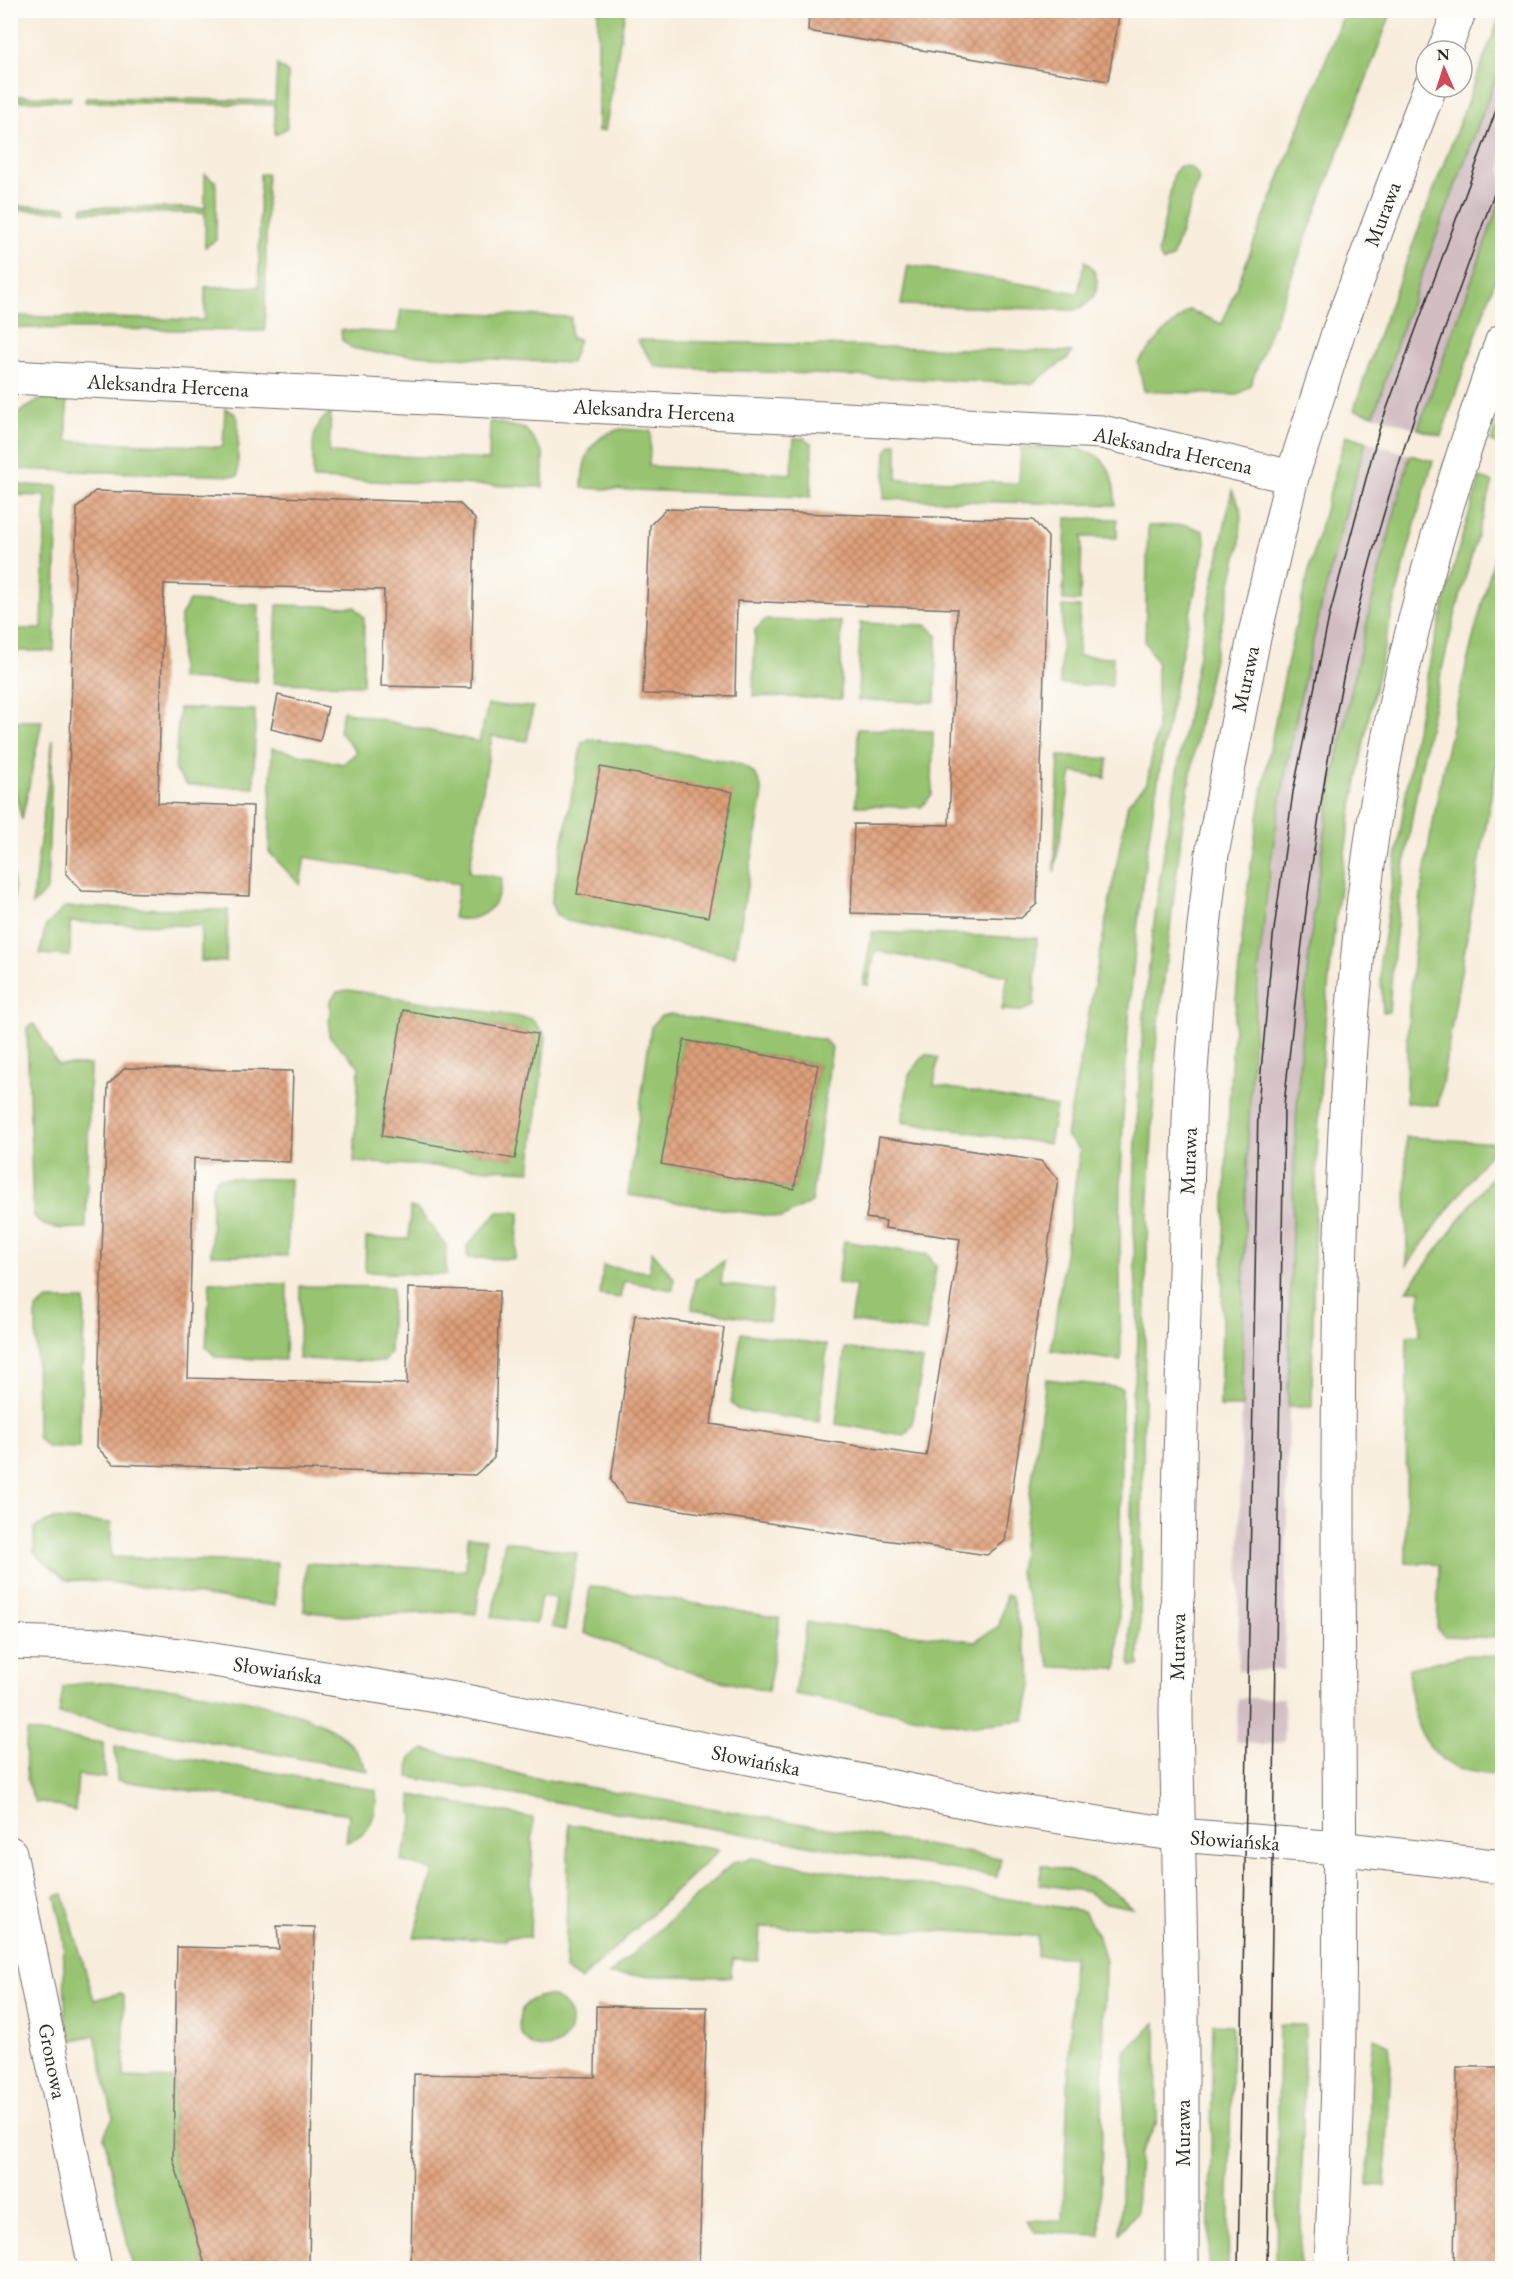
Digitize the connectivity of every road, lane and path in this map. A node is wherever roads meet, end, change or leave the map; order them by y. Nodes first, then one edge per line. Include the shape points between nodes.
1 (1460, 10) edge
2 (1449, 39) edge
3 (1426, 99) edge
4 (1503, 341) edge
5 (10, 376) edge
6 (1292, 477) junction
7 (10, 1642) edge
8 (1179, 1835) junction
9 (1338, 1848) junction
10 (10, 1853) edge
11 (1503, 1867) edge
12 (95, 2268) edge
13 (1182, 2268) edge
14 (1331, 2268) edge

1 - 2 street
3 - 6 street, Murawa via 1339,330
4 - 9 street via 1461,456 1425,576 1383,772 1365,890 1338,1292
5 - 6 street, Aleksandra Hercena via 1102,432
6 - 8 street, Murawa via 1232,745 1212,854 1197,990 1187,1167 1179,1498
7 - 8 street, Słowiańska via 106,1645 455,1699 993,1807
8 - 9 street, Słowiańska
8 - 13 street, Murawa
9 - 11 street, Słowiańska
9 - 14 street via 1340,2012
10 - 12 street, Gronowa

